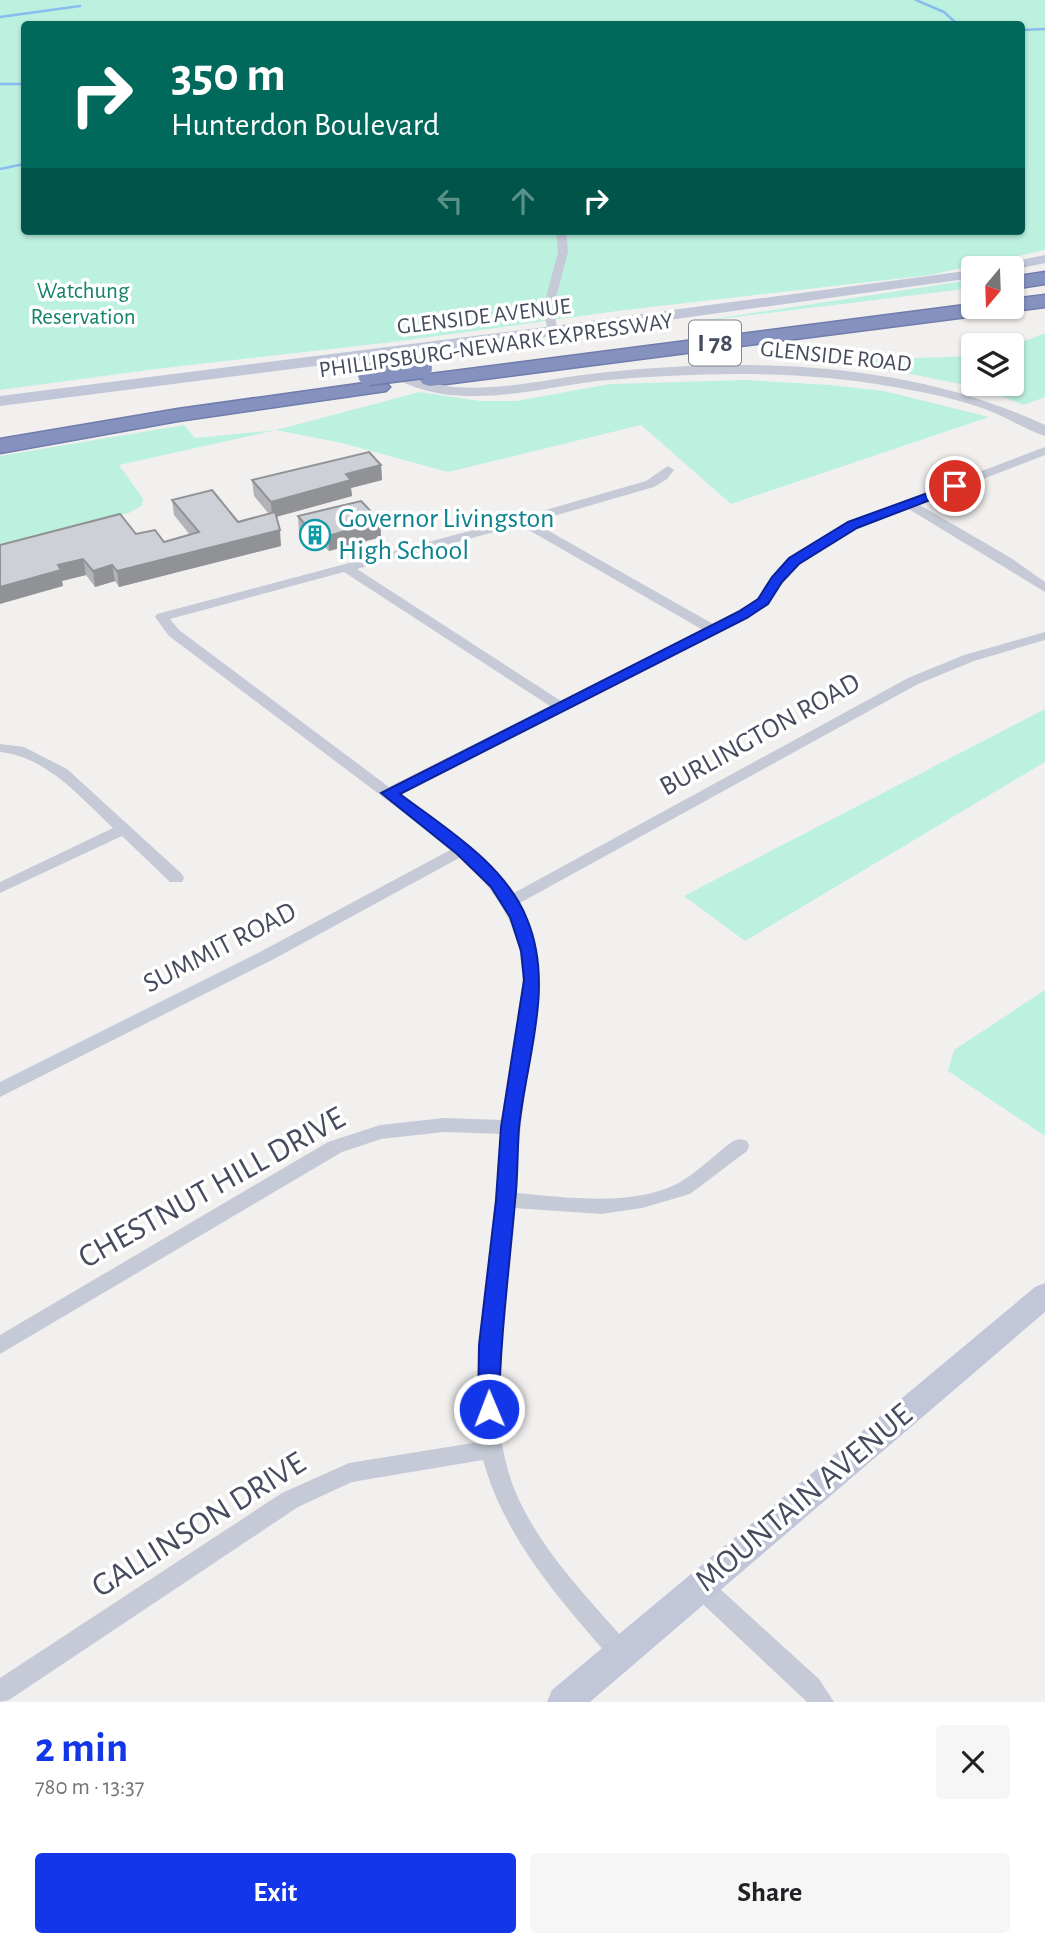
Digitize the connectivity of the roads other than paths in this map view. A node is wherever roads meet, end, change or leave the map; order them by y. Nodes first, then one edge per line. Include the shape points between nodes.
1 (561, 235) edge
2 (1045, 259) edge
3 (1024, 263) edge
4 (961, 276) edge
5 (1045, 278) edge
6 (1024, 281) edge
7 (1045, 290) edge
8 (961, 292) edge
9 (1024, 293) edge
10 (961, 299) edge
11 (1045, 301) edge
12 (1024, 304) edge
13 (961, 311) edge
14 (762, 324) junction
15 (553, 331) junction
16 (375, 354) junction
17 (426, 374) junction
18 (373, 381) junction
19 (0, 401) edge
20 (1045, 431) edge
21 (0, 432) edge
22 (0, 446) edge
23 (1045, 451) edge
24 (668, 470) dead end
25 (909, 504) junction
26 (522, 521) junction
27 (346, 568) junction
28 (1045, 588) edge
29 (713, 630) junction
30 (1045, 636) edge
31 (561, 707) junction
32 (0, 747) edge
33 (389, 793) junction
34 (122, 830) junction
35 (463, 850) junction
36 (176, 878) dead end
37 (0, 887) edge
38 (510, 902) junction
39 (0, 1090) edge
40 (510, 1127) junction
41 (740, 1146) dead end
42 (506, 1200) junction
43 (1045, 1295) edge
44 (0, 1345) edge
45 (490, 1449) junction
46 (700, 1586) junction
47 (621, 1653) junction
48 (0, 1692) edge
49 (564, 1702) edge
50 (822, 1702) edge

1 - 15 street via 563,252 548,309
2 - 3 main road
4 - 15 main road, GLENSIDE AVENUE
5 - 6 highway
7 - 9 highway
8 - 14 highway
10 - 14 highway, PHILLIPSBURG-NEWARK EXPRESSWAY / I 78
11 - 12 highway
13 - 17 highway, PHILLIPSBURG-NEWARK EXPRESSWAY / I 78
14 - 17 highway, PHILLIPSBURG-NEWARK EXPRESSWAY / I 78
15 - 16 main road, GLENSIDE AVENUE
16 - 19 main road, GLENSIDE AVENUE
16 - 20 street, GLENSIDE ROAD via 399,374 455,391 689,370 860,379 959,397
17 - 18 highway, PHILLIPSBURG-NEWARK EXPRESSWAY / I 78
18 - 21 highway, PHILLIPSBURG-NEWARK EXPRESSWAY / I 78
18 - 22 highway, PHILLIPSBURG-NEWARK EXPRESSWAY / I 78
23 - 25 street
24 - 26 street via 650,484
25 - 28 street
25 - 29 street via 852,525 816,545 776,580 763,602
26 - 27 street
26 - 29 street
27 - 31 street
27 - 33 street via 162,617 174,632
29 - 31 street
30 - 38 street, BURLINGTON ROAD via 969,658 914,681
31 - 33 street
32 - 34 street via 19,750 62,772
33 - 35 street
34 - 36 street
34 - 37 street
35 - 38 street
35 - 39 street, SUMMIT ROAD
38 - 40 street via 529,951 532,980
40 - 42 street
40 - 44 street, CHESTNUT HILL DRIVE via 444,1125 380,1132 335,1147
41 - 42 street via 683,1189 642,1201 601,1207
42 - 45 street via 489,1345
43 - 46 main road, MOUNTAIN AVENUE
45 - 47 street via 526,1534 554,1575
45 - 48 street, GALLINSON DRIVE via 349,1473 290,1500
46 - 47 main road, MOUNTAIN AVENUE
46 - 50 street
47 - 49 main road, MOUNTAIN AVENUE

